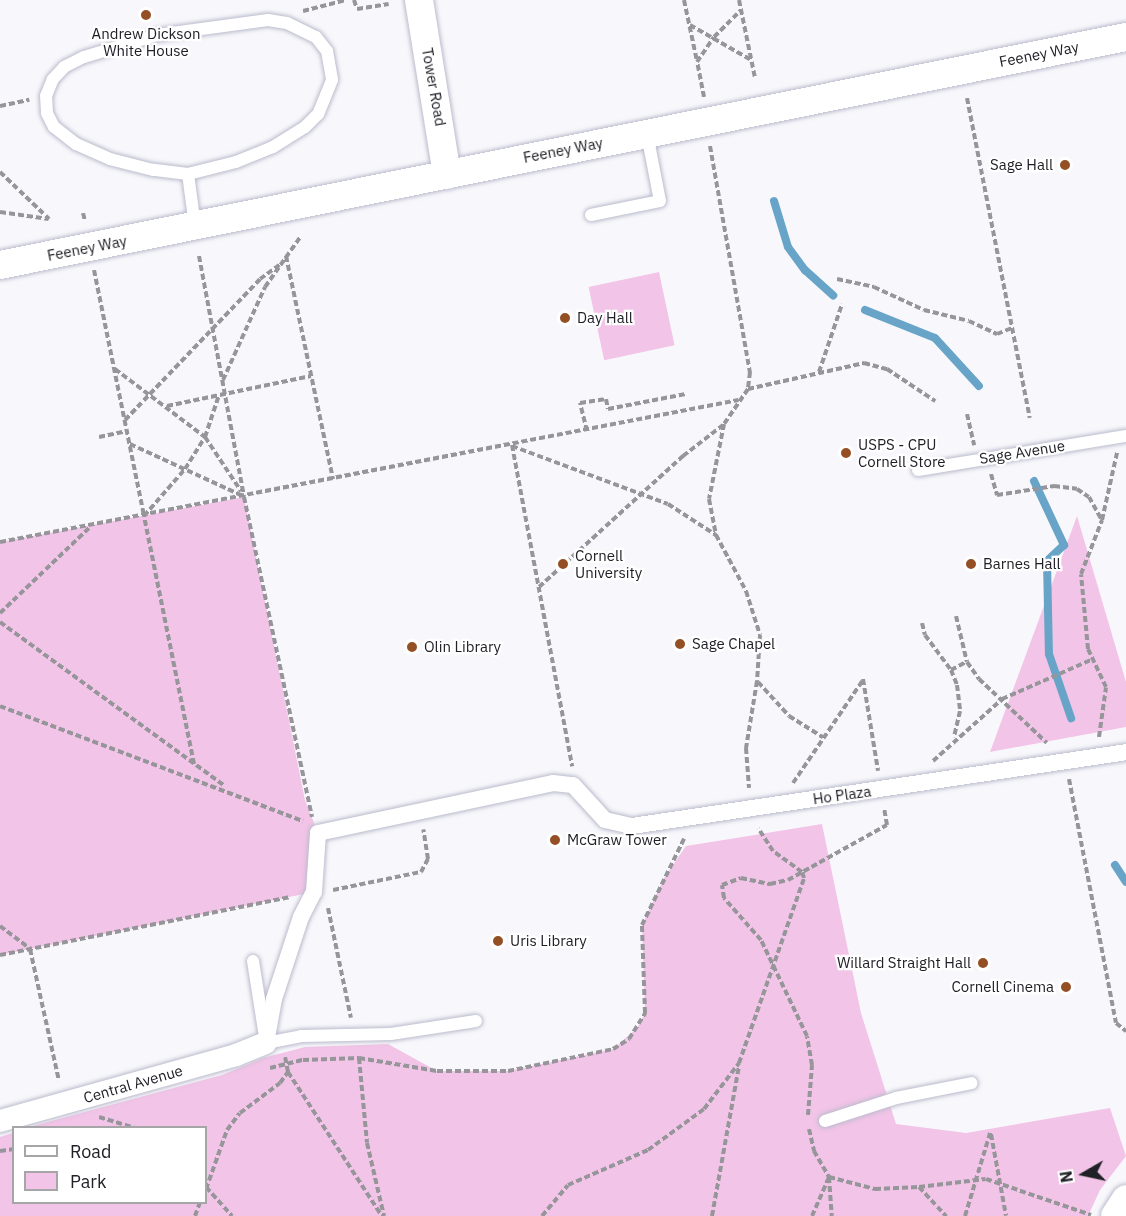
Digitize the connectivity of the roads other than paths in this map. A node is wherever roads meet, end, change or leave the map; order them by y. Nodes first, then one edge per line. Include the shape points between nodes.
1 (419, 0) edge
2 (1126, 37) edge
3 (647, 133) junction
4 (188, 174) junction
5 (447, 175) junction
6 (591, 215) dead end
7 (195, 226) junction
8 (0, 265) edge
9 (1122, 437) edge
10 (918, 470) dead end
11 (1126, 752) edge
12 (253, 961) dead end
13 (476, 1021) dead end
14 (266, 1042) junction
15 (972, 1083) dead end
16 (825, 1121) dead end
17 (0, 1122) edge
18 (1126, 1198) edge
19 (1115, 1216) edge

1 - 5 street, Tower Road
2 - 3 street, Feeney Way
3 - 5 street, Feeney Way
3 - 6 lane via 660,201
4 - 4 lane via 236,162 273,147 305,127 328,97 332,80 327,51 316,37 287,23 268,20 195,27 118,45 64,67 45,96 54,128 76,144 131,166
4 - 7 lane
5 - 7 street, Feeney Way
7 - 8 street, Feeney Way
9 - 10 lane, Sage Avenue
11 - 14 street, Ho Plaza via 632,826 605,820 573,785 553,783 318,833 314,892 301,917 274,999
12 - 14 lane
13 - 14 lane via 391,1034 301,1036
14 - 17 street, Central Avenue via 236,1055
15 - 16 lane via 896,1098
18 - 19 street

